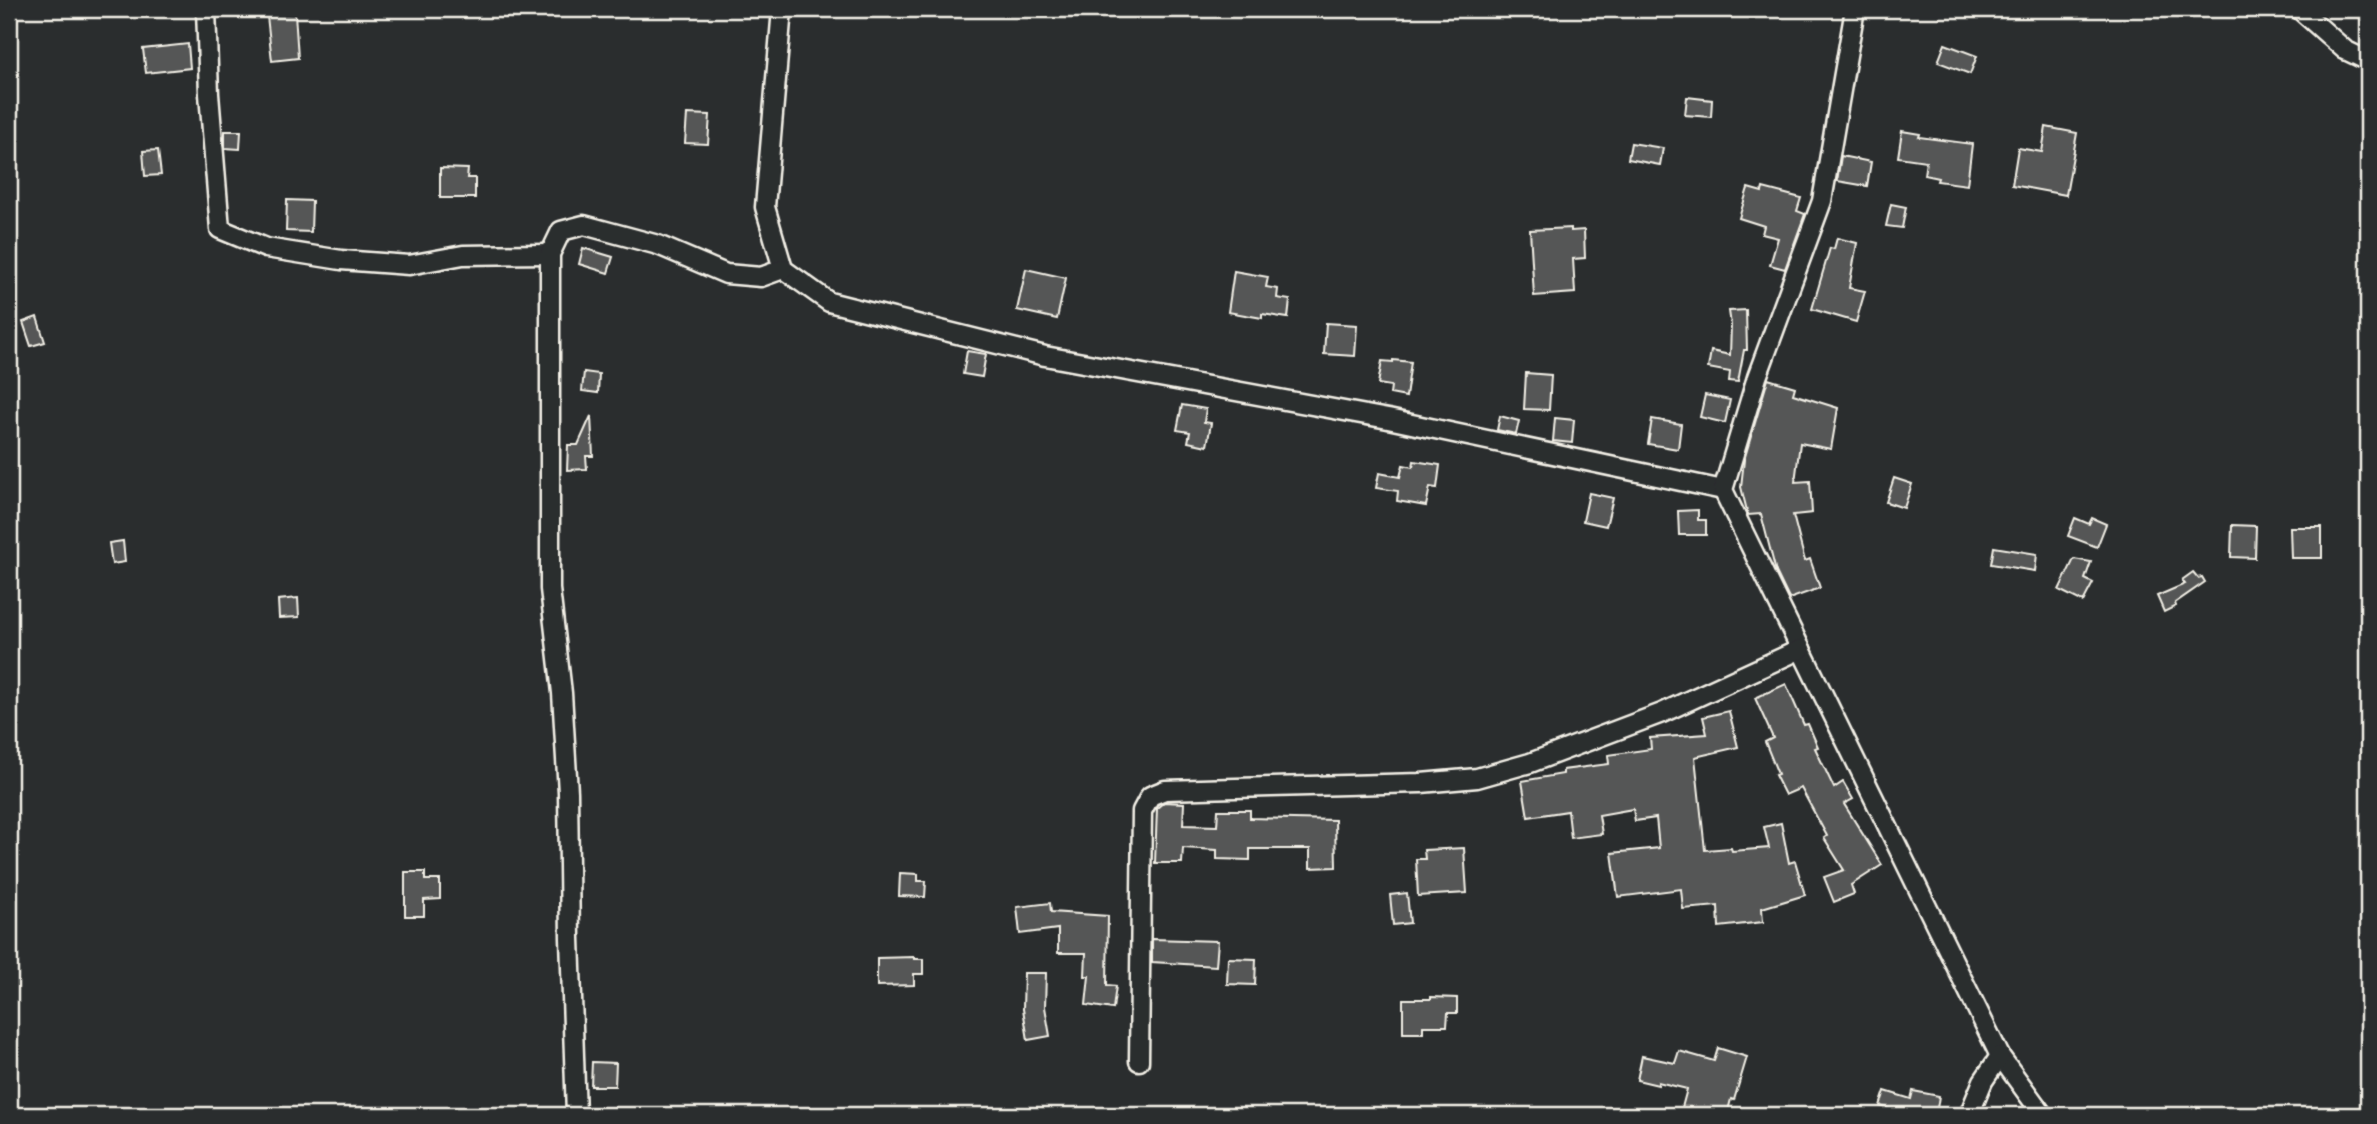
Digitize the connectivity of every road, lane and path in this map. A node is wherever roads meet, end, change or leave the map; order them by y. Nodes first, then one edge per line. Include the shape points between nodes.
1 (206, 9) edge
2 (782, 9) edge
3 (1855, 9) edge
4 (2299, 9) edge
5 (2368, 61) edge
6 (550, 254) junction
7 (783, 269) junction
8 (1723, 490) junction
9 (1801, 649) junction
10 (2000, 1056) junction
11 (1139, 1061) dead end
12 (576, 1115) edge
13 (1969, 1115) edge
14 (2043, 1115) edge

1 - 6 street via 220,229 266,248 341,260 409,265 463,255
2 - 7 street via 765,207
3 - 8 street via 1822,201 1757,377
4 - 5 street via 2345,50
6 - 7 street via 561,231 584,225 658,245 726,274 761,277
6 - 12 street via 550,589 568,792
7 - 8 street via 829,302 1045,356 1388,419
8 - 9 street
9 - 10 street
9 - 11 street via 1662,713 1477,778 1165,790 1150,796 1142,811
10 - 13 street
10 - 14 street

